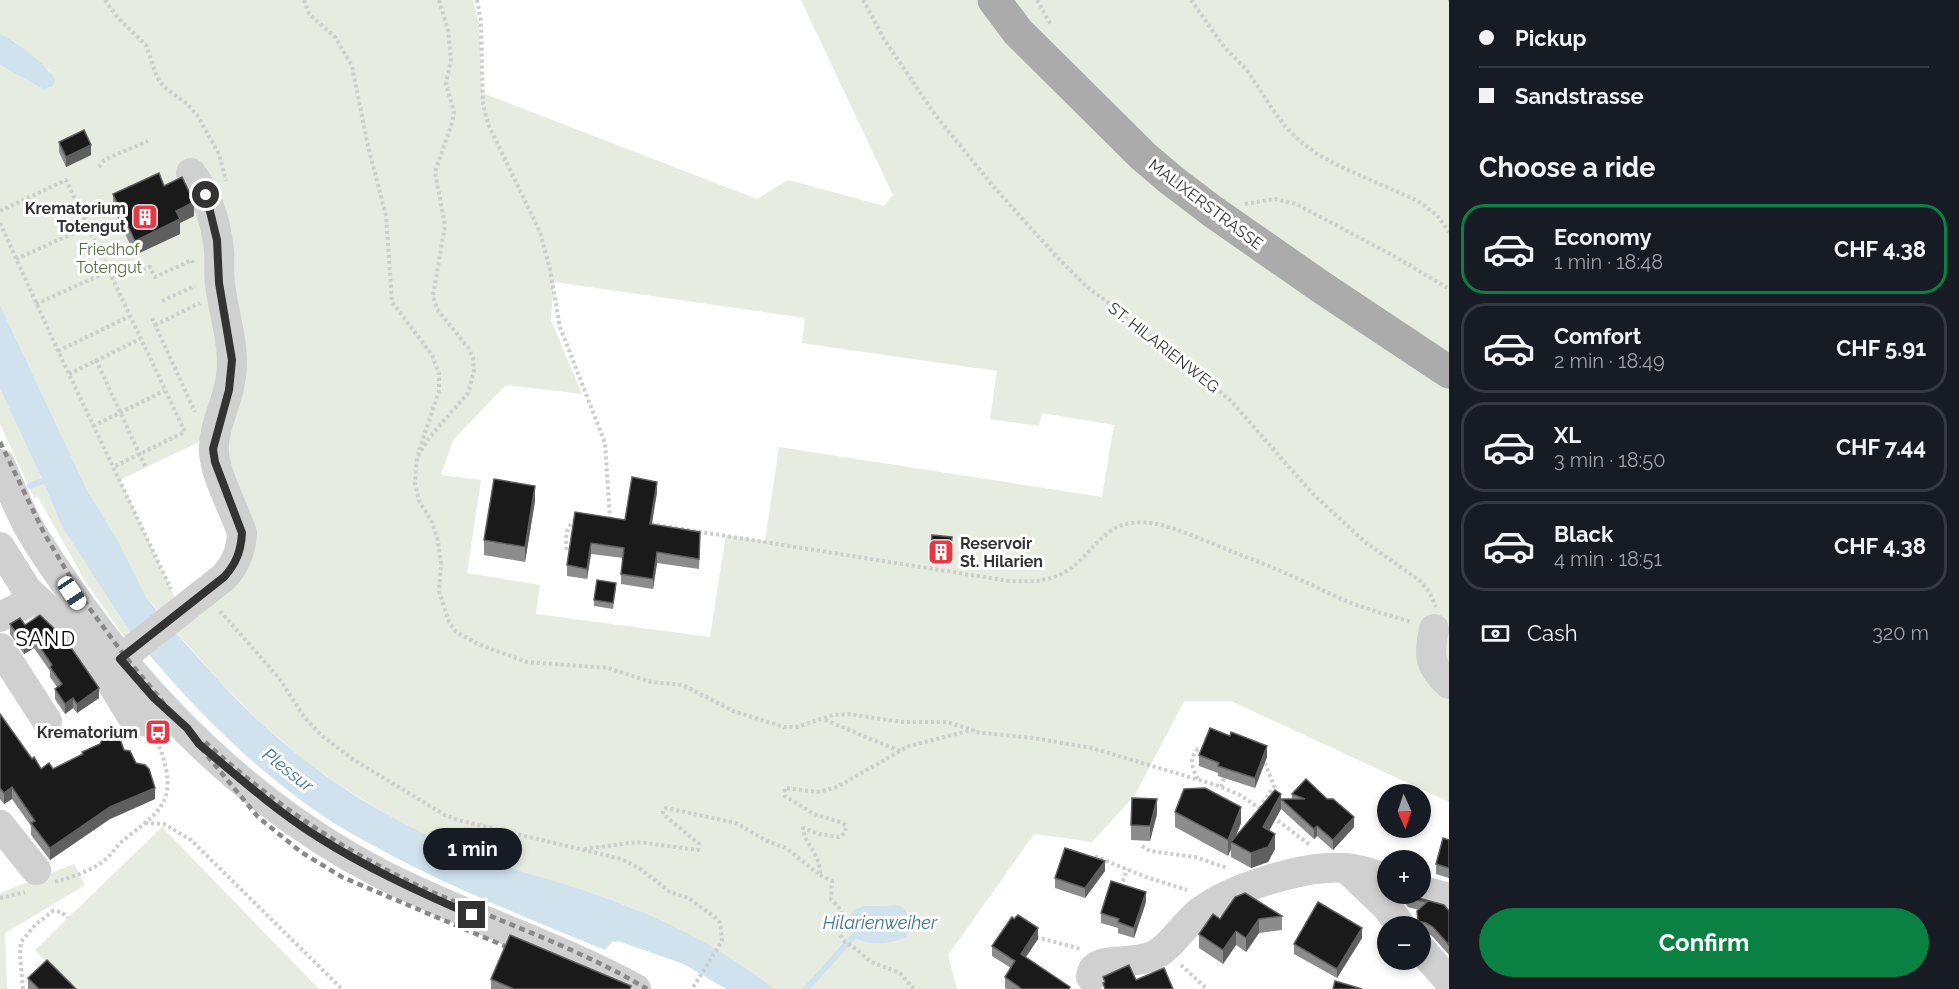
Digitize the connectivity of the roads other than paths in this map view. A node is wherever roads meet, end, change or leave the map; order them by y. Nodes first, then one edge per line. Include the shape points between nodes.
1 (994, 0) edge
2 (191, 174) dead end
3 (1449, 372) edge
4 (0, 464) edge
5 (0, 547) edge
6 (35, 599) junction
7 (0, 617) edge
8 (1434, 629) road end
9 (0, 648) edge
10 (126, 654) junction
11 (1449, 684) edge
12 (157, 717) junction
13 (47, 721) dead end
14 (0, 825) edge
15 (1340, 868) junction
16 (1377, 876) edge
17 (36, 882) road end
18 (1431, 893) edge
19 (1449, 898) edge
20 (1388, 916) edge
21 (1431, 961) edge
22 (1097, 970) road end
23 (1449, 981) edge
24 (636, 989) edge

1 - 3 main road, MALIXERSTRASSE via 1018,32 1143,156 1212,211
2 - 10 street via 206,195 217,240 219,283 232,360 229,390 213,449 242,542 230,571
4 - 10 street via 29,527 88,616
5 - 6 street
6 - 7 street
6 - 12 street via 87,647 131,715 138,720
8 - 11 street via 1431,661
9 - 13 street
10 - 12 street
12 - 24 street via 187,728 199,744 241,779 348,855 412,889
14 - 17 street
15 - 16 street
15 - 20 street via 1386,906
15 - 22 street via 1291,874 1238,891 1215,902 1168,945 1146,958
18 - 19 street
21 - 23 street

